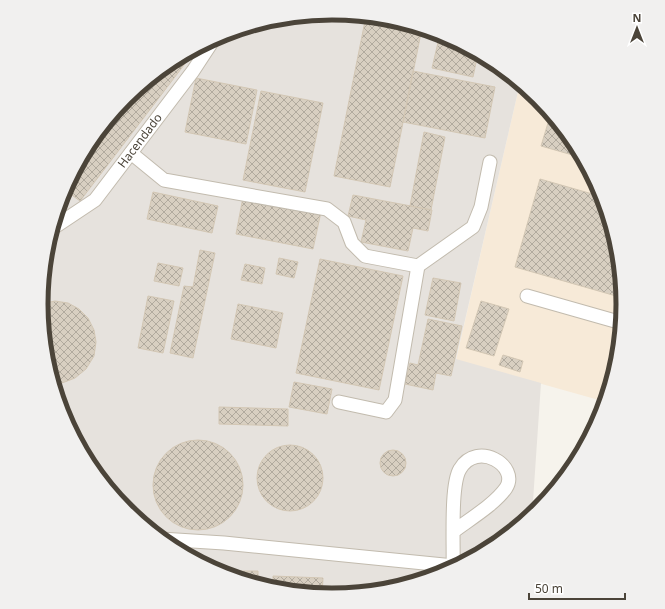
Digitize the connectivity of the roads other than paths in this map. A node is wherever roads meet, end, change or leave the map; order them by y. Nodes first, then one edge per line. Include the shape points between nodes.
1 (208, 49) edge
2 (131, 153) junction
3 (490, 162) dead end
4 (60, 223) edge
5 (418, 266) junction
6 (527, 296) dead end
7 (616, 321) edge
8 (339, 402) dead end
9 (454, 531) junction
10 (172, 540) edge
11 (454, 562) edge
12 (442, 567) edge

1 - 2 street, Hacendado
2 - 4 street, Hacendado via 95,200
2 - 5 street via 164,180 328,209 344,222 352,243 365,256
3 - 5 street via 481,207 473,227
5 - 8 street via 395,400 386,412
6 - 7 street
9 - 9 street via 455,485 459,470 468,459 479,455 494,458 503,464 508,477 507,487 499,497
9 - 11 street
10 - 12 street

